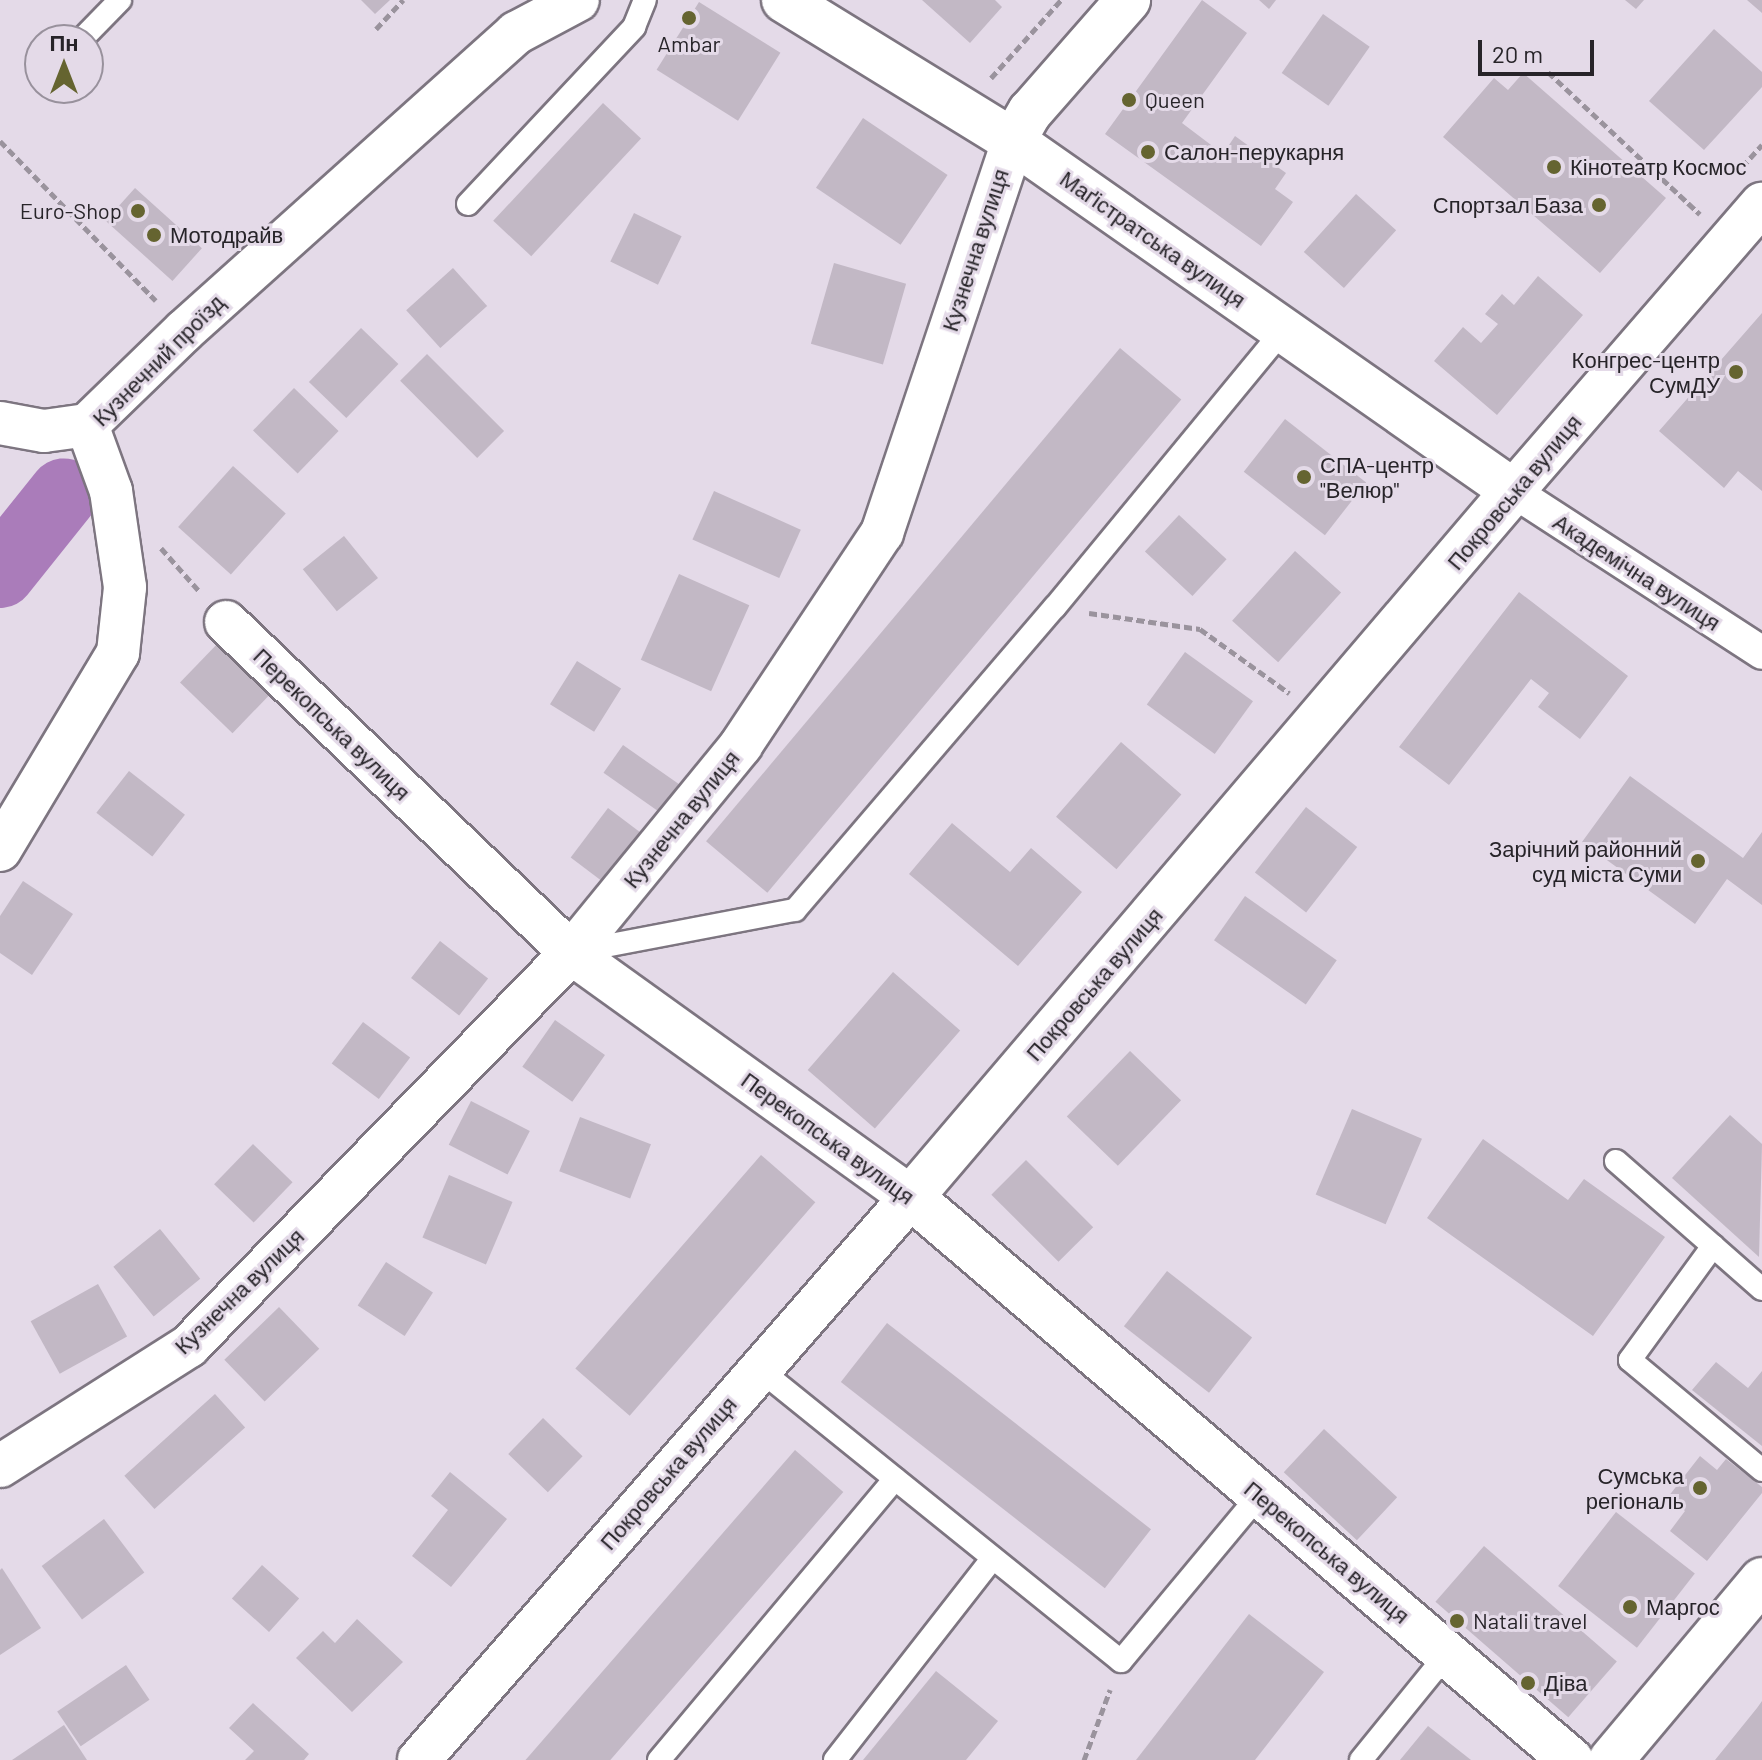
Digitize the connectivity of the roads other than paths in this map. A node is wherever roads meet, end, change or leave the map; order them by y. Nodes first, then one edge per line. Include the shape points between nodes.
1 (120, 0) edge
2 (578, 0) edge
3 (645, 0) edge
4 (784, 0) edge
5 (1128, 0) edge
6 (97, 24) edge
7 (1013, 141) junction
8 (468, 204) dead end
9 (1762, 204) edge
10 (1283, 330) junction
11 (0, 423) edge
12 (87, 425) junction
13 (1513, 491) junction
14 (226, 622) road end
15 (1762, 653) edge
16 (0, 850) edge
17 (571, 953) junction
18 (1616, 1161) dead end
19 (911, 1197) junction
20 (1713, 1246) junction
21 (1762, 1289) edge
22 (759, 1369) junction
23 (0, 1466) edge
24 (1762, 1470) edge
25 (895, 1479) junction
26 (1260, 1494) junction
27 (993, 1558) junction
28 (1762, 1580) edge
29 (1447, 1654) junction
30 (419, 1760) edge
31 (659, 1760) edge
32 (835, 1760) edge
33 (1361, 1760) edge
34 (1571, 1760) edge
35 (1611, 1760) edge

1 - 6 lane
2 - 12 street, Кузнечний проїзд via 516,33 185,330
3 - 8 lane via 634,27
4 - 7 street, Маґістратська вулиця
5 - 7 street, Кузнечна вулиця via 1030,112
7 - 10 street, Маґістратська вулиця
7 - 17 street, Кузнечна вулиця via 882,533 741,745
9 - 13 street, Покровська вулиця
10 - 13 street, Маґістратська вулиця
10 - 17 lane via 795,910
11 - 12 street via 44,431
12 - 16 street, Кузнечний проїзд via 111,491 125,587 118,653
13 - 15 street, Академічна вулиця
13 - 19 street, Покровська вулиця
14 - 17 street, Перекопська вулиця
17 - 19 street, Перекопська вулиця
17 - 23 street, Кузнечна вулиця via 189,1346
18 - 20 lane
19 - 22 street, Покровська вулиця
19 - 26 street, Перекопська вулиця
20 - 21 lane
20 - 24 lane via 1630,1360
22 - 25 lane
22 - 30 street, Покровська вулиця
25 - 27 lane
25 - 31 lane
26 - 27 lane via 1121,1661
26 - 29 street, Перекопська вулиця
27 - 32 lane
28 - 35 street
29 - 33 lane
29 - 34 street, Перекопська вулиця

